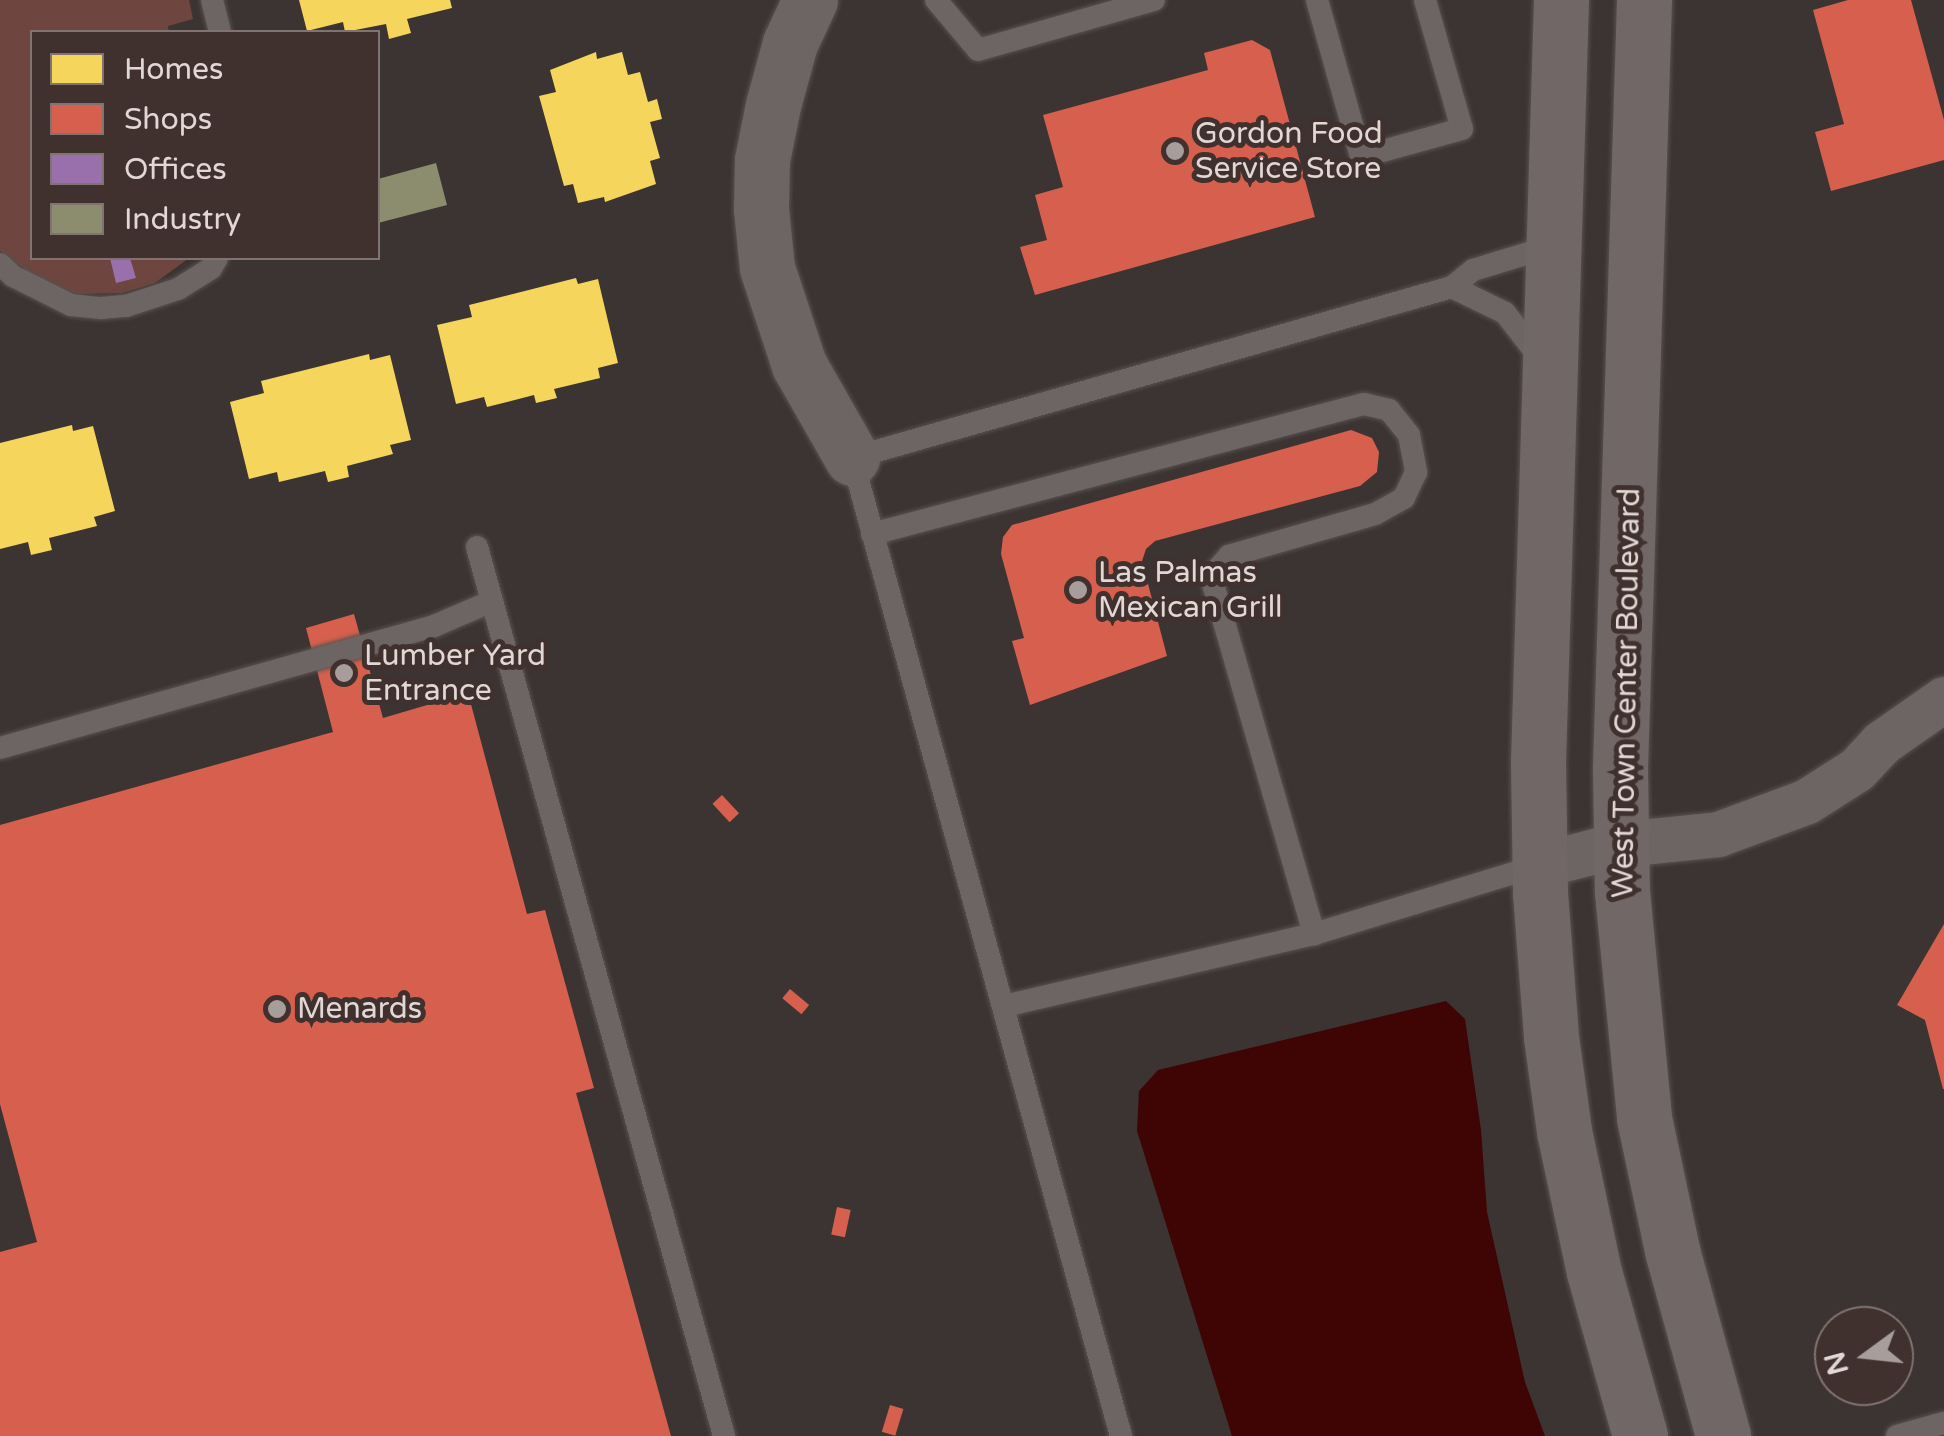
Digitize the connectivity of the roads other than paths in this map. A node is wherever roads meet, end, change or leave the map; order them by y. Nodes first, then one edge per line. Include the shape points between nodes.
1 (212, 0) edge
2 (810, 0) edge
3 (936, 0) edge
4 (1154, 0) edge
5 (1316, 0) edge
6 (1425, 0) edge
7 (1562, 0) edge
8 (1644, 0) edge
9 (220, 30) edge
10 (1554, 245) junction
11 (216, 260) edge
12 (0, 264) edge
13 (1452, 287) junction
14 (1552, 377) junction
15 (852, 458) junction
16 (872, 534) junction
17 (478, 547) dead end
18 (492, 602) junction
19 (1944, 699) edge
20 (0, 748) edge
21 (1622, 844) junction
22 (1540, 865) junction
23 (1314, 934) junction
24 (1004, 1006) junction
25 (1944, 1423) edge
26 (724, 1436) edge
27 (1122, 1436) edge
28 (1640, 1436) edge
29 (1723, 1436) edge
30 (1897, 1436) edge

1 - 9 lane
2 - 15 street via 773,105 761,209 767,268 799,365
3 - 4 lane via 978,50
5 - 6 lane via 1361,158 1462,129
7 - 10 main road
8 - 21 main road, West Town Center Boulevard
10 - 13 lane via 1473,270
10 - 14 main road
11 - 12 lane via 178,289 100,308 71,305
13 - 14 lane via 1518,324
13 - 15 lane
14 - 22 main road
15 - 16 lane
16 - 23 lane via 1364,404 1389,410 1408,435 1416,472 1404,498 1375,514 1229,556 1210,577
16 - 24 lane
17 - 18 lane
18 - 20 lane via 434,626
18 - 26 lane
19 - 21 street via 1808,801 1718,834
21 - 22 street
21 - 29 main road, West Town Center Boulevard via 1644,1118
22 - 23 lane
22 - 28 main road via 1564,1131
23 - 24 lane
24 - 27 lane
25 - 30 lane

